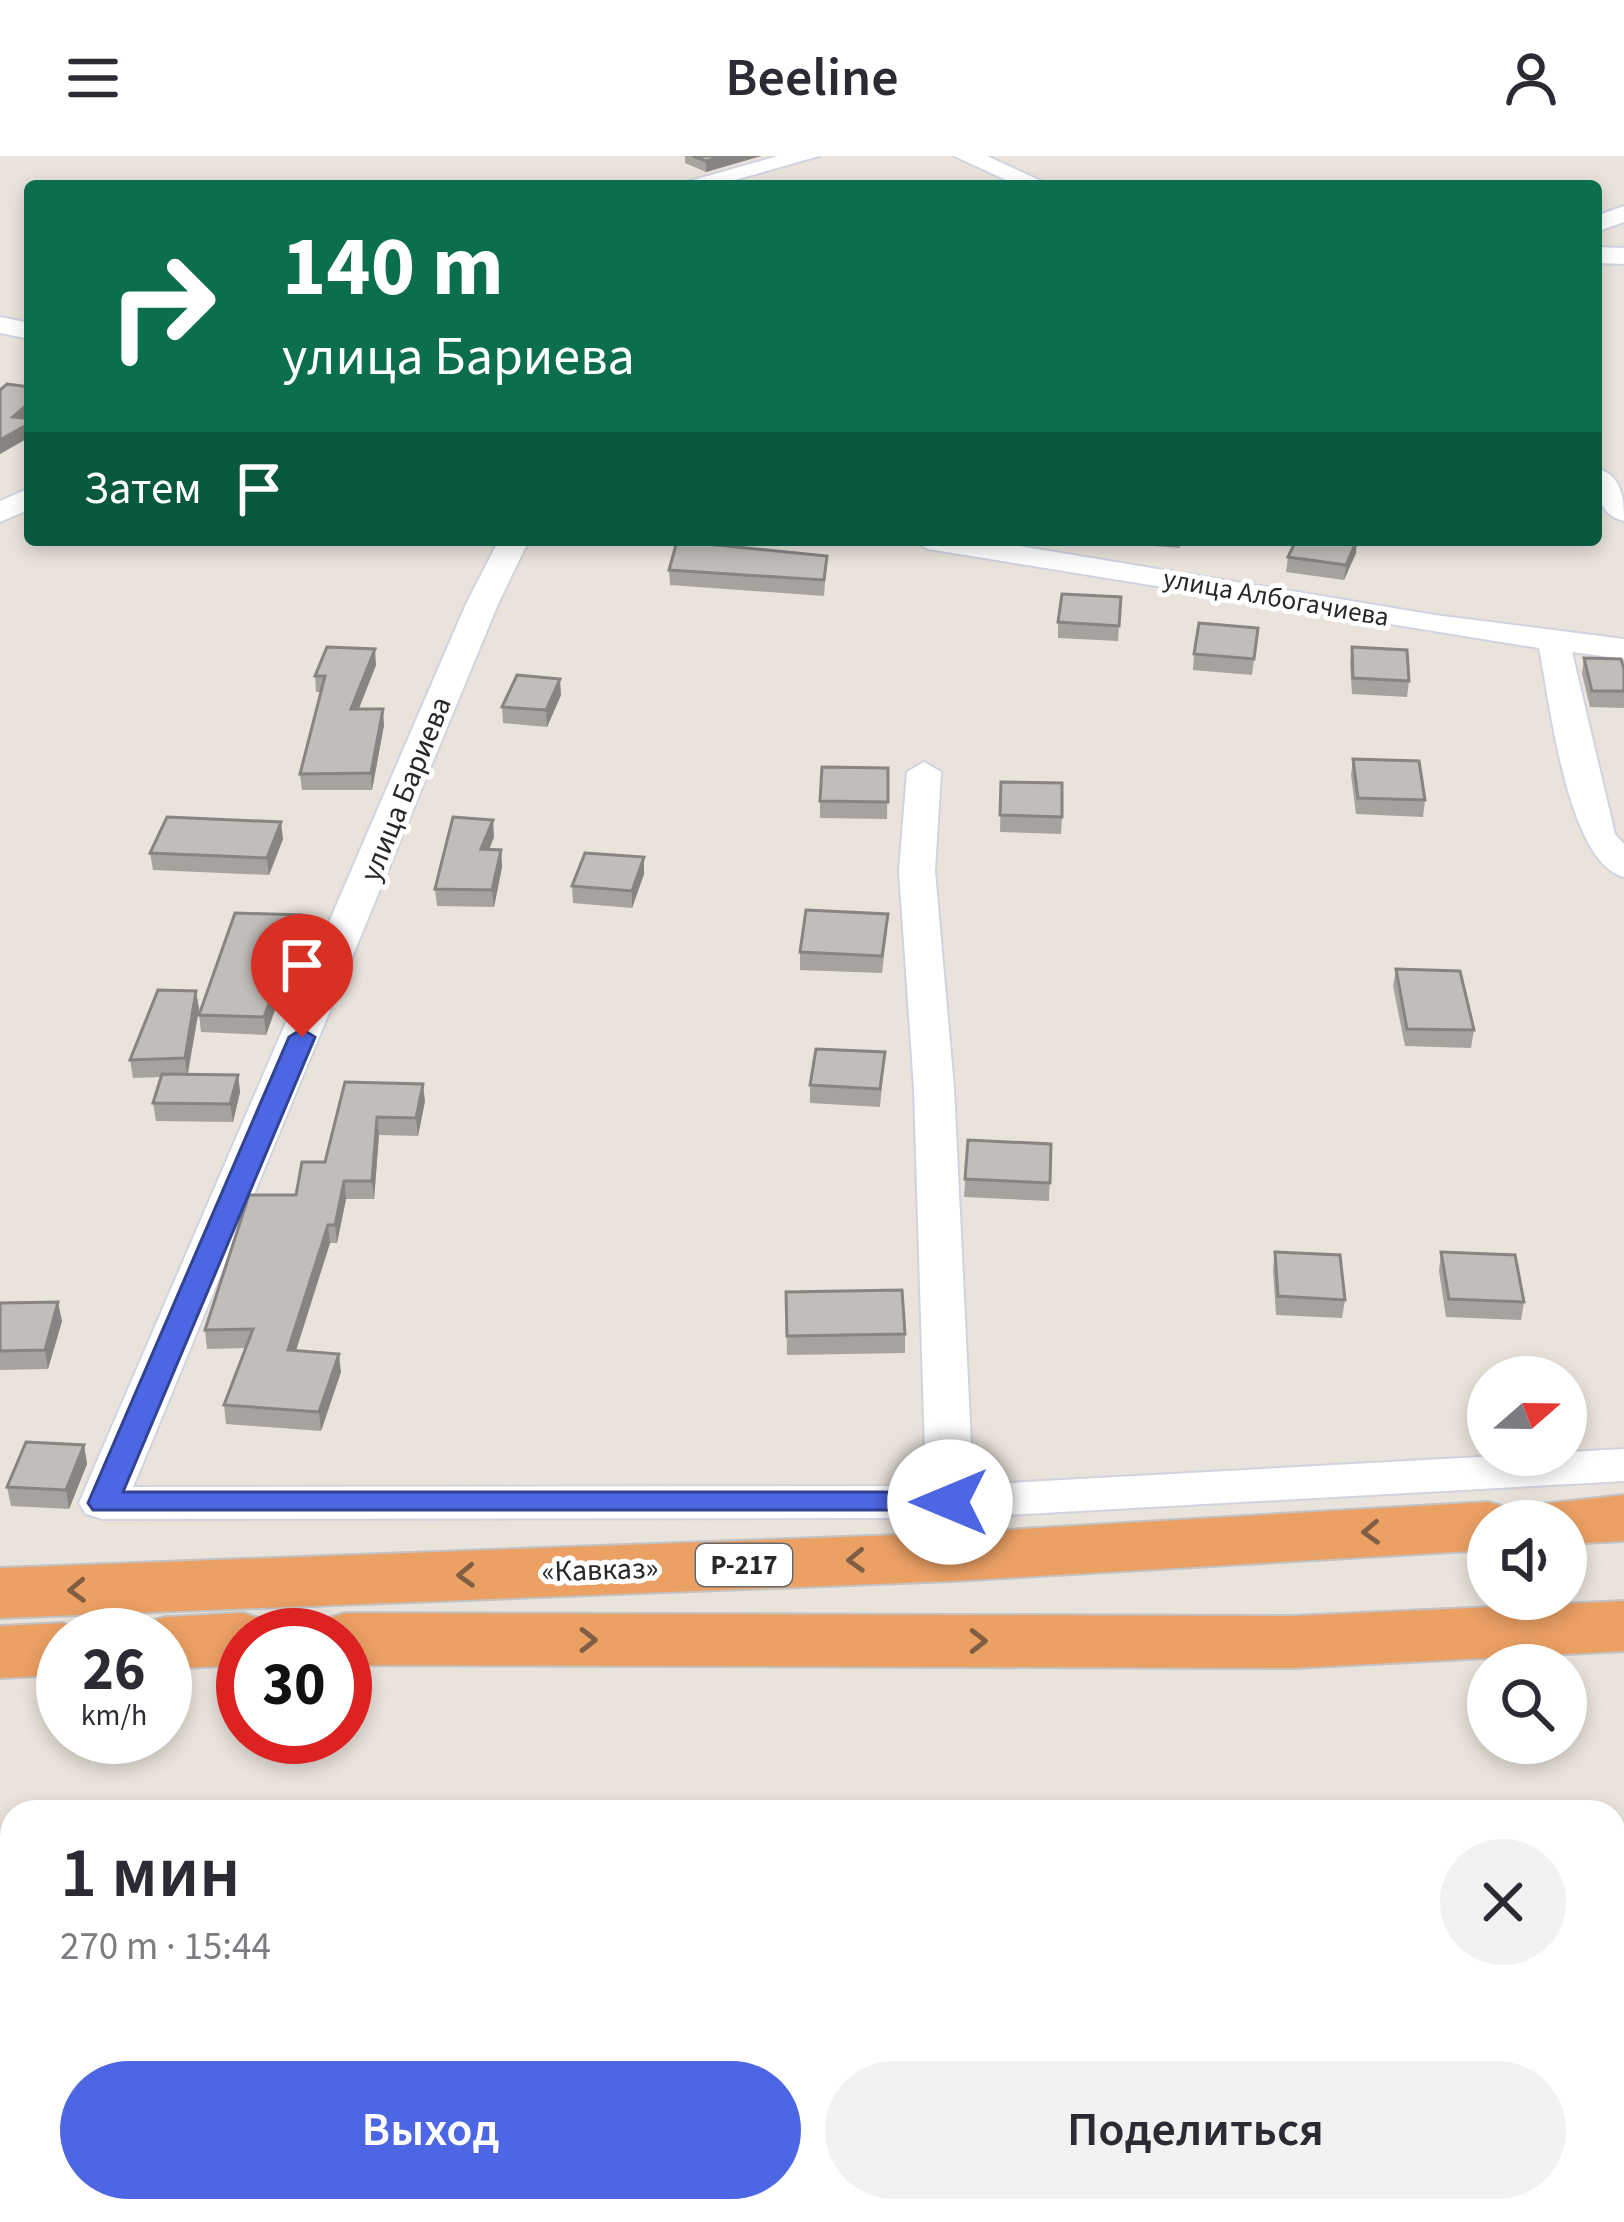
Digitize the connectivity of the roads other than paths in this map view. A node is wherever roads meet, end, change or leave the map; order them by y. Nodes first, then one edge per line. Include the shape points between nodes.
1 (807, 156) edge
2 (966, 156) edge
3 (709, 180) edge
4 (1025, 180) edge
5 (1602, 484) edge
6 (1624, 512) edge
7 (511, 546) edge
8 (1003, 546) edge
9 (1065, 551) edge
10 (1553, 640) junction
11 (1624, 649) edge
12 (924, 772) dead end
13 (1624, 866) edge
14 (1624, 1465) edge
15 (950, 1502) junction
16 (1624, 1518) edge
17 (1587, 1520) edge
18 (1467, 1527) edge
19 (0, 1593) edge
20 (1624, 1626) edge
21 (372, 1639) edge
22 (36, 1650) edge
23 (0, 1652) edge

1 - 3 street
2 - 4 street
5 - 6 street
7 - 15 street, улица Бариева via 104,1503
8 - 9 street, улица Албогачиева
9 - 10 street, улица Албогачиева
10 - 11 street, улица Албогачиева
10 - 13 street via 1598,836
12 - 15 street via 917,871
14 - 15 street
16 - 17 highway
18 -> 19 highway, «Кавказ» / Р-217 via 952,1557
21 -> 20 highway via 1293,1642
22 - 23 highway

